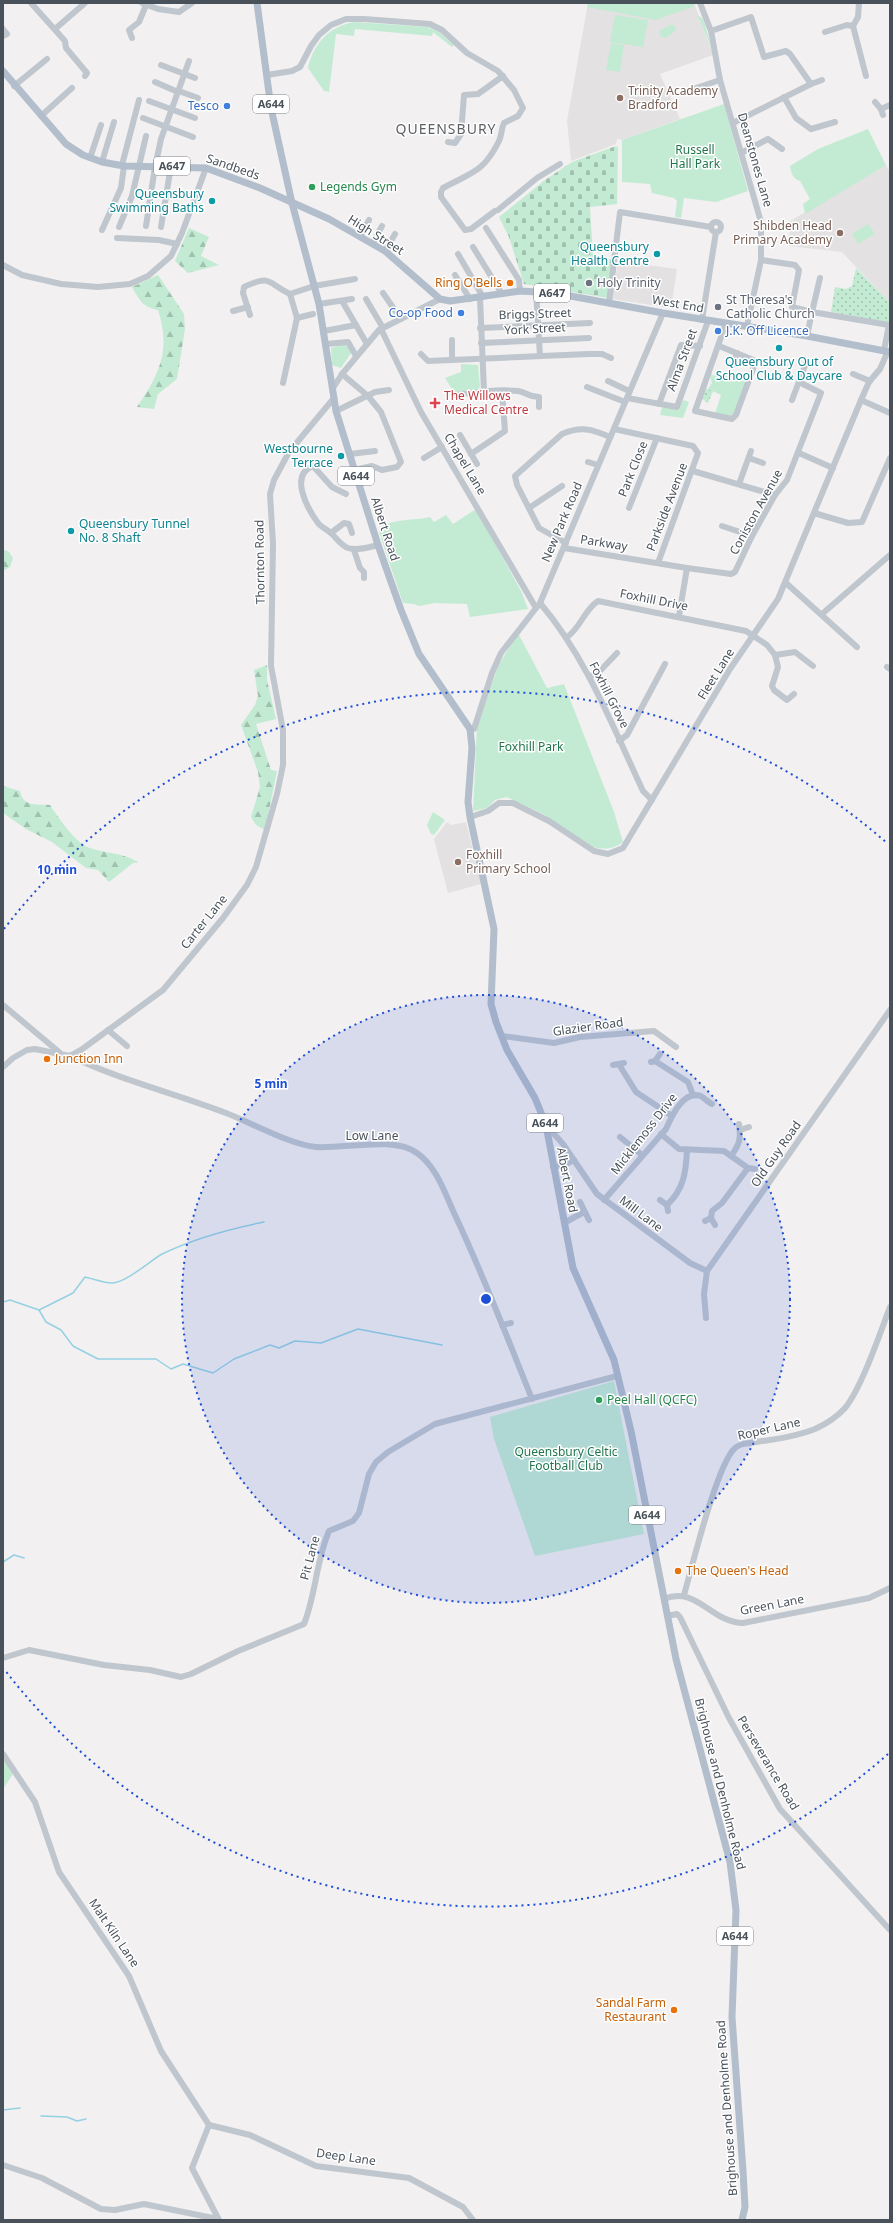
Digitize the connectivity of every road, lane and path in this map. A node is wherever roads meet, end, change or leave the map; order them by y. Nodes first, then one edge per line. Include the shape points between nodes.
1 (31, 3) edge
2 (85, 3) edge
3 (192, 3) edge
4 (257, 3) edge
5 (700, 3) edge
6 (859, 3) edge
7 (144, 4) edge
8 (853, 26) junction
9 (3, 29) edge
10 (56, 29) junction
11 (711, 31) junction
12 (825, 32) dead end
13 (3, 36) edge
14 (132, 38) dead end
15 (47, 59) dead end
16 (189, 61) dead end
17 (161, 65) dead end
18 (3, 72) edge
19 (87, 73) dead end
20 (184, 74) junction
21 (267, 75) junction
22 (503, 76) junction
23 (866, 76) dead end
24 (195, 78) dead end
25 (720, 80) junction
26 (822, 80) dead end
27 (155, 82) dead end
28 (811, 84) junction
29 (14, 86) junction
30 (72, 88) dead end
31 (693, 89) dead end
32 (179, 91) junction
33 (784, 97) junction
34 (198, 98) dead end
35 (138, 100) dead end
36 (149, 101) dead end
37 (876, 102) dead end
38 (890, 106) edge
39 (172, 109) junction
40 (41, 116) junction
41 (143, 118) dead end
42 (195, 118) dead end
43 (114, 122) dead end
44 (835, 122) dead end
45 (733, 123) junction
46 (101, 125) dead end
47 (166, 126) junction
48 (146, 136) dead end
49 (192, 137) dead end
50 (448, 142) dead end
51 (782, 149) dead end
52 (742, 152) junction
53 (90, 158) junction
54 (102, 162) junction
55 (560, 164) dead end
56 (123, 165) junction
57 (139, 165) junction
58 (171, 166) junction
59 (155, 167) junction
60 (206, 168) junction
61 (292, 203) junction
62 (369, 220) dead end
63 (146, 226) dead end
64 (382, 226) dead end
65 (119, 227) dead end
66 (161, 227) dead end
67 (486, 228) dead end
68 (102, 230) dead end
69 (395, 234) dead end
70 (360, 237) junction
71 (117, 238) dead end
72 (177, 244) junction
73 (372, 244) junction
74 (473, 247) dead end
75 (385, 252) junction
76 (458, 254) dead end
77 (761, 260) junction
78 (3, 265) edge
79 (455, 275) dead end
80 (820, 278) dead end
81 (355, 279) dead end
82 (314, 286) junction
83 (520, 291) junction
84 (536, 292) junction
85 (383, 293) dead end
86 (290, 294) junction
87 (502, 294) junction
88 (482, 298) junction
89 (352, 299) dead end
90 (366, 299) dead end
91 (440, 299) junction
92 (470, 299) junction
93 (342, 301) junction
94 (610, 303) junction
95 (319, 304) junction
96 (248, 307) junction
97 (233, 311) dead end
98 (812, 312) junction
99 (664, 313) junction
100 (313, 314) dead end
101 (250, 315) dead end
102 (297, 318) junction
103 (401, 319) junction
104 (705, 320) junction
105 (590, 323) dead end
106 (726, 323) junction
107 (356, 325) junction
108 (538, 325) junction
109 (747, 326) junction
110 (382, 328) junction
111 (480, 328) junction
112 (324, 331) junction
113 (807, 336) junction
114 (589, 338) dead end
115 (452, 340) dead end
116 (539, 340) junction
117 (481, 343) junction
118 (326, 344) junction
119 (367, 344) junction
120 (700, 346) junction
121 (719, 346) junction
122 (887, 351) edge
123 (737, 353) junction
124 (421, 354) dead end
125 (356, 356) junction
126 (540, 356) junction
127 (611, 358) dead end
128 (482, 359) junction
129 (452, 360) junction
130 (806, 363) dead end
131 (733, 365) dead end
132 (342, 374) junction
133 (853, 374) dead end
134 (608, 381) dead end
135 (870, 381) junction
136 (799, 382) junction
137 (284, 383) dead end
138 (587, 387) dead end
139 (333, 388) junction
140 (389, 390) dead end
141 (484, 391) junction
142 (629, 391) junction
143 (502, 392) junction
144 (455, 395) dead end
145 (368, 396) junction
146 (334, 398) junction
147 (626, 400) junction
148 (792, 400) dead end
149 (861, 400) junction
150 (659, 404) junction
151 (539, 406) dead end
152 (336, 411) junction
153 (890, 413) edge
154 (614, 429) junction
155 (460, 435) dead end
156 (610, 437) junction
157 (657, 438) junction
158 (442, 447) junction
159 (375, 451) dead end
160 (751, 451) dead end
161 (799, 453) junction
162 (350, 454) junction
163 (471, 454) junction
164 (424, 458) dead end
165 (749, 458) junction
166 (890, 458) edge
167 (588, 462) dead end
168 (763, 463) dead end
169 (477, 464) dead end
170 (598, 465) junction
171 (833, 468) junction
172 (354, 470) junction
173 (693, 471) junction
174 (739, 484) junction
175 (346, 494) dead end
176 (775, 495) junction
177 (561, 496) dead end
178 (529, 508) junction
179 (629, 508) dead end
180 (814, 513) junction
181 (722, 526) dead end
182 (331, 533) junction
183 (352, 533) dead end
184 (752, 536) junction
185 (378, 545) junction
186 (565, 545) junction
187 (354, 550) junction
188 (890, 555) edge
189 (658, 563) junction
190 (687, 568) junction
191 (364, 578) dead end
192 (786, 582) junction
193 (538, 606) junction
194 (822, 614) junction
195 (680, 616) junction
196 (754, 635) junction
197 (566, 638) junction
198 (857, 647) dead end
199 (617, 653) dead end
200 (775, 655) junction
201 (665, 664) dead end
202 (813, 666) dead end
203 (589, 677) junction
204 (794, 694) dead end
205 (470, 729) junction
206 (620, 741) junction
207 (283, 745) joint
208 (652, 800) junction
209 (470, 816) junction
210 (3, 1005) edge
211 (890, 1010) edge
212 (108, 1030) junction
213 (502, 1036) junction
214 (127, 1046) dead end
215 (676, 1047) dead end
216 (60, 1053) junction
217 (660, 1054) dead end
218 (70, 1056) junction
219 (619, 1065) dead end
220 (3, 1067) edge
221 (692, 1096) junction
222 (707, 1103) dead end
223 (672, 1116) junction
224 (739, 1124) dead end
225 (546, 1125) junction
226 (749, 1127) dead end
227 (740, 1130) junction
228 (661, 1134) junction
229 (620, 1137) dead end
230 (687, 1150) junction
231 (642, 1155) junction
232 (732, 1156) junction
233 (574, 1160) junction
234 (553, 1167) junction
235 (748, 1168) junction
236 (755, 1169) dead end
237 (604, 1200) junction
238 (660, 1200) dead end
239 (580, 1202) dead end
240 (584, 1212) junction
241 (589, 1220) dead end
242 (564, 1223) junction
243 (715, 1225) dead end
244 (707, 1271) junction
245 (890, 1307) edge
246 (706, 1318) dead end
247 (511, 1323) dead end
248 (502, 1325) junction
249 (617, 1376) junction
250 (532, 1399) junction
251 (630, 1431) joint
252 (890, 1588) edge
253 (684, 1595) junction
254 (664, 1599) junction
255 (667, 1616) junction
256 (3, 1658) edge
257 (3, 1754) edge
258 (890, 1930) edge
259 (209, 2125) junction
260 (3, 2165) edge
261 (218, 2220) edge
262 (473, 2220) edge
263 (742, 2220) edge

1 - 10 street
2 - 10 street
3 - 7 street via 179,12
4 - 21 main road, A644
5 - 11 street, Deanstones Lane
6 - 8 street via 858,18
7 - 14 street via 139,22 129,30
8 - 12 street via 847,25
8 - 23 street
9 - 13 street via 7,34
10 - 19 street via 65,41 66,48
11 - 25 street, Deanstones Lane
11 - 28 street via 751,17 764,57 786,50
15 - 29 street
16 - 20 street
17 - 20 street
18 - 29 main road, A647
20 - 24 street
20 - 32 street
21 - 22 street via 292,71 300,67 313,42 331,25 346,19 364,19 430,24 442,30 467,53
21 - 61 main road, A644
22 - 50 street via 478,94 464,95 461,134 456,146
22 - 55 street via 520,99 523,108 521,112 504,123 501,139 496,148 476,172 443,188 440,192 441,197 464,230 471,229 536,178
25 - 31 street
25 - 45 street, Deanstones Lane
26 - 28 street
27 - 32 street
28 - 33 street
29 - 40 main road, A647
30 - 40 street
32 - 34 street
32 - 39 street
33 - 44 street via 796,118 810,129
33 - 45 street
35 - 56 street
36 - 39 street
37 - 38 street via 882,112
39 - 42 street
39 - 47 street
40 - 53 main road, Sandbeds / A647 via 66,144
41 - 47 street
43 - 54 street
45 - 52 street, Deanstones Lane
46 - 53 street
47 - 49 street
47 - 59 street
48 - 57 street
51 - 52 street via 768,139
52 - 77 street, Deanstones Lane via 761,222
53 - 54 main road, Sandbeds / A647
54 - 56 main road, Sandbeds / A647
56 - 57 main road, Sandbeds / A647
56 - 68 street via 121,188
57 - 59 main road, Sandbeds / A647
57 - 65 street via 132,196
58 - 59 main road, Sandbeds / A647
58 - 60 main road, Sandbeds / A647
58 - 66 street
59 - 63 street
60 - 61 main road, Sandbeds / A647
60 - 72 street
61 - 70 main road, High Street / A647
61 - 82 main road, Albert Road / A644
62 - 70 street
64 - 73 street
67 - 83 street via 519,280
69 - 75 street
70 - 73 main road, High Street / A647
71 - 72 street via 159,240
72 - 78 street via 171,256 148,276 130,284 98,287 61,284 22,275
73 - 75 main road, High Street / A647
74 - 87 street
75 - 91 main road, High Street / A647
76 - 88 street
77 - 98 street via 795,265 799,270 792,307
77 - 109 street, Deanstones Lane
79 - 92 street
80 - 98 street
81 - 82 street
82 - 86 street
82 - 95 main road, Albert Road / A644
83 - 84 main road, West End / A647
83 - 87 main road, West End / A647
84 - 94 main road, West End / A647
84 - 108 street
85 - 103 street
86 - 96 street via 273,282 266,280 253,283 244,287 243,293
86 - 102 street
87 - 88 main road, West End / A647
88 - 92 main road, West End / A647
88 - 111 street
89 - 93 street
90 - 110 street, Chapel Lane
91 - 92 main road, West End / A647
91 - 103 street
93 - 95 street
93 - 107 street
94 - 99 main road, West End / A647
94 - 104 street, Alma Street via 620,212 711,227 716,232
95 - 112 main road, Albert Road / A644
96 - 97 street
96 - 101 street
98 - 113 street
98 - 122 street, Fleet Lane via 890,325
99 - 104 main road, West End / A647
99 - 142 street, New Park Road
100 - 102 street
102 - 137 street
103 - 110 street
104 - 106 main road, West End / A647
104 - 120 street, Alma Street
105 - 108 street, Briggs Street
106 - 109 main road, West End / A647
106 - 121 street
107 - 112 street
107 - 119 street
108 - 111 street, Briggs Street
108 - 116 street
109 - 113 main road, West End / A647
110 - 119 street
110 - 158 street, Chapel Lane via 421,412
111 - 117 street
112 - 118 main road, Albert Road / A644
113 - 122 main road, West End / A647
114 - 116 street, York Street
115 - 129 street
116 - 117 street, York Street
116 - 126 street
117 - 128 street
118 - 125 street via 348,342
118 - 139 main road, Albert Road / A644
119 - 125 street
120 - 150 street via 682,345
120 - 150 street, Alma Street via 677,407
121 - 123 street
121 - 123 street via 695,410 735,418 756,361
122 - 135 street, Fleet Lane via 880,369
123 - 131 street
124 - 129 street via 428,361
125 - 132 street
126 - 127 street via 602,354
126 - 128 street
128 - 129 street
128 - 141 street
130 - 136 street
132 - 139 street
132 - 145 street
133 - 135 street
134 - 142 street
135 - 149 street, Fleet Lane
136 - 148 street
136 - 161 street, Coniston Avenue via 821,393
138 - 147 street
139 - 146 main road, Albert Road / A644
140 - 145 street
141 - 143 street
141 - 144 street
142 - 147 street, New Park Road
143 - 151 street via 518,391 527,396 539,397
143 - 163 street via 505,431
145 - 152 street
145 - 172 street via 380,412 401,462 397,467 382,470 372,466
146 - 152 main road, Albert Road / A644
146 - 207 street, Thornton Road via 289,452 274,480 270,494 273,544 271,666 283,730
147 - 150 street
147 - 154 street, New Park Road
149 - 153 street
149 - 171 street, Fleet Lane
152 - 162 main road, Albert Road / A644
154 - 156 street, New Park Road
154 - 157 street, Parkside Avenue
155 - 163 street
156 - 170 street, New Park Road
156 - 178 street, Parkway via 586,428 569,431 517,472 515,480
157 - 173 street, Parkside Avenue via 696,448 698,457
157 - 179 street, Park Close
158 - 164 street
158 - 193 street, Chapel Lane
159 - 162 street
160 - 165 street
161 - 171 street
161 - 176 street, Coniston Avenue via 782,489
162 - 172 main road, Albert Road / A644
163 - 169 street
165 - 168 street
165 - 174 street
166 - 180 street via 862,522 848,523
167 - 170 street
170 - 186 street, New Park Road
171 - 180 street, Fleet Lane
172 - 185 main road, Albert Road / A644
173 - 174 street
173 - 189 street, Parkside Avenue
174 - 176 street
175 - 182 street via 329,484 313,464 300,476 301,488 318,524
176 - 184 street, Coniston Avenue
177 - 178 street via 559,487
178 - 186 street, Parkway via 541,531
180 - 192 street, Fleet Lane
181 - 184 street
182 - 183 street via 344,523 349,524
182 - 187 street via 346,548
184 - 190 street, Coniston Avenue via 735,572 731,574
185 - 187 street
185 - 205 main road, Albert Road / A644 via 419,654
186 - 189 street, Parkway
186 - 193 street, New Park Road
187 - 191 street via 364,572
188 - 194 street
189 - 190 street, Parkway
190 - 195 street
192 - 194 street
192 - 196 street, Fleet Lane
193 - 197 street, Foxhill Grove
193 - 205 street, New Park Road via 501,653 474,729
194 - 198 street
195 - 196 street, Foxhill Drive
195 - 197 street, Foxhill Drive via 598,601
196 - 200 street
196 - 208 street, Fleet Lane via 730,670
197 - 203 street, Foxhill Grove
199 - 203 street via 599,672
200 - 202 street via 795,652
200 - 204 street via 778,667 772,686 786,703
201 - 206 street via 627,735
203 - 206 street, Foxhill Grove
205 - 209 main road, A644
206 - 208 street, Foxhill Grove via 643,791
207 - 212 street, Carter Lane via 283,765 277,794 263,848 247,885 163,990
208 - 209 street, Fleet Lane via 623,848 608,854 594,851 549,821 512,803 499,803 488,811
209 - 213 main road, Albert Road / A644 via 494,929 491,1004
210 - 216 street
211 - 244 street, Old Guy Road
212 - 214 street
212 - 218 street, Carter Lane
213 - 215 street, Glazier Road via 554,1043 580,1037 654,1031
213 - 225 main road, Albert Road / A644 via 507,1050 535,1098
216 - 218 street
216 - 220 street via 27,1050
217 - 221 street via 653,1062 688,1082
218 - 248 street, Low Lane via 126,1080 205,1105 308,1146 333,1148 397,1145 418,1153 432,1168
219 - 223 street via 636,1092
221 - 222 street, Micklemoss Drive via 701,1096
221 - 223 street, Micklemoss Drive via 682,1102
223 - 228 street, Micklemoss Drive
224 - 227 street
225 - 233 street, Mill Lane
225 - 234 main road, Albert Road / A644
226 - 227 street
227 - 232 street via 739,1145
228 - 230 street via 679,1149
228 - 231 street, Micklemoss Drive
229 - 231 street
230 - 232 street via 718,1150
230 - 238 street via 686,1174 682,1186 667,1208
231 - 237 street, Micklemoss Drive
232 - 235 street
233 - 234 street
233 - 237 street, Mill Lane
234 - 242 main road, Albert Road / A644
235 - 236 street
235 - 243 street via 712,1211 708,1219
237 - 244 street, Mill Lane via 690,1263
239 - 240 street
240 - 241 street
240 - 242 street
242 - 249 main road, Albert Road / A644 via 573,1268 614,1360
244 - 246 street, Old Guy Road via 704,1294
245 - 253 street, Roper Lane via 854,1395 835,1418 801,1433 743,1444 735,1448 728,1457 713,1494
247 - 248 street
248 - 250 street, Low Lane
249 - 250 street, Pit Lane
249 - 251 main road, Albert Road / A644
250 - 256 street, Pit Lane via 435,1424 376,1462 369,1474 359,1513 353,1521 329,1531 320,1554 304,1624 181,1677 29,1650
251 - 254 main road, Brighouse and Denholme Road / A644
252 - 253 street, Green Lane via 868,1598 743,1623 730,1622
253 - 254 street
254 - 255 main road, Brighouse and Denholme Road / A644
255 - 258 street, Perseverance Road via 677,1614 680,1617 729,1718 780,1809
255 - 263 main road, Brighouse and Denholme Road / A644 via 730,1862 736,1910 732,2018 745,2207
257 - 259 street, Malt Kiln Lane via 35,1802 59,1872 129,1976 162,2051
259 - 261 street via 192,2168
259 - 262 street, Deep Lane via 250,2135 316,2166 409,2178 463,2207
260 - 261 street via 42,2178 101,2209 115,2210 144,2204

